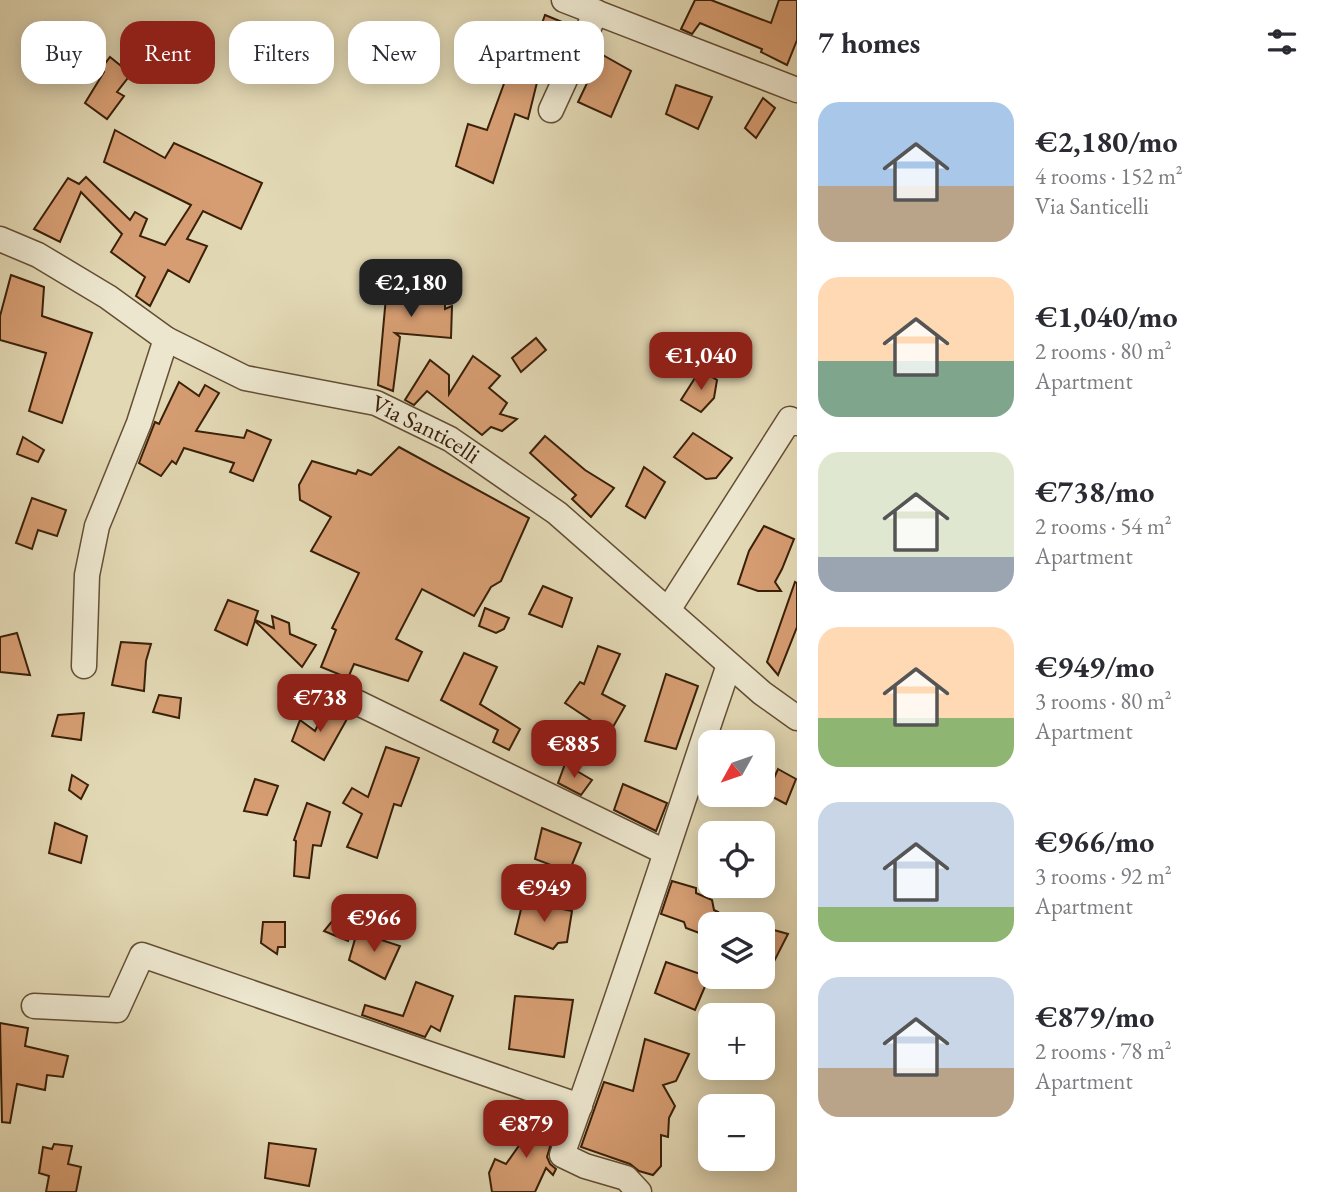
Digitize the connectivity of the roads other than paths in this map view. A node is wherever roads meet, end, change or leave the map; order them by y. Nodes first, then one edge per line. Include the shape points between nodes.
1 (564, 0) edge
2 (596, 12) junction
3 (797, 90) edge
4 (551, 110) dead end
5 (0, 239) edge
6 (166, 339) junction
7 (797, 423) edge
8 (668, 610) junction
9 (729, 665) junction
10 (85, 666) dead end
11 (352, 701) dead end
12 (797, 718) edge
13 (665, 852) junction
14 (34, 1006) dead end
15 (580, 1106) junction
16 (639, 1192) edge

1 - 2 street
2 - 3 street
2 - 4 street
5 - 6 street, Via Santicelli via 38,254
6 - 8 street, Via Santicelli via 245,378 376,403 450,439 557,513
6 - 10 street via 139,423 97,526 87,575
7 - 8 street via 790,419
8 - 9 street, Via Santicelli
9 - 12 street, Via Santicelli
9 - 13 street
11 - 13 street
13 - 15 street
14 - 15 street via 117,1010 142,955
15 - 16 street via 562,1155 626,1178

